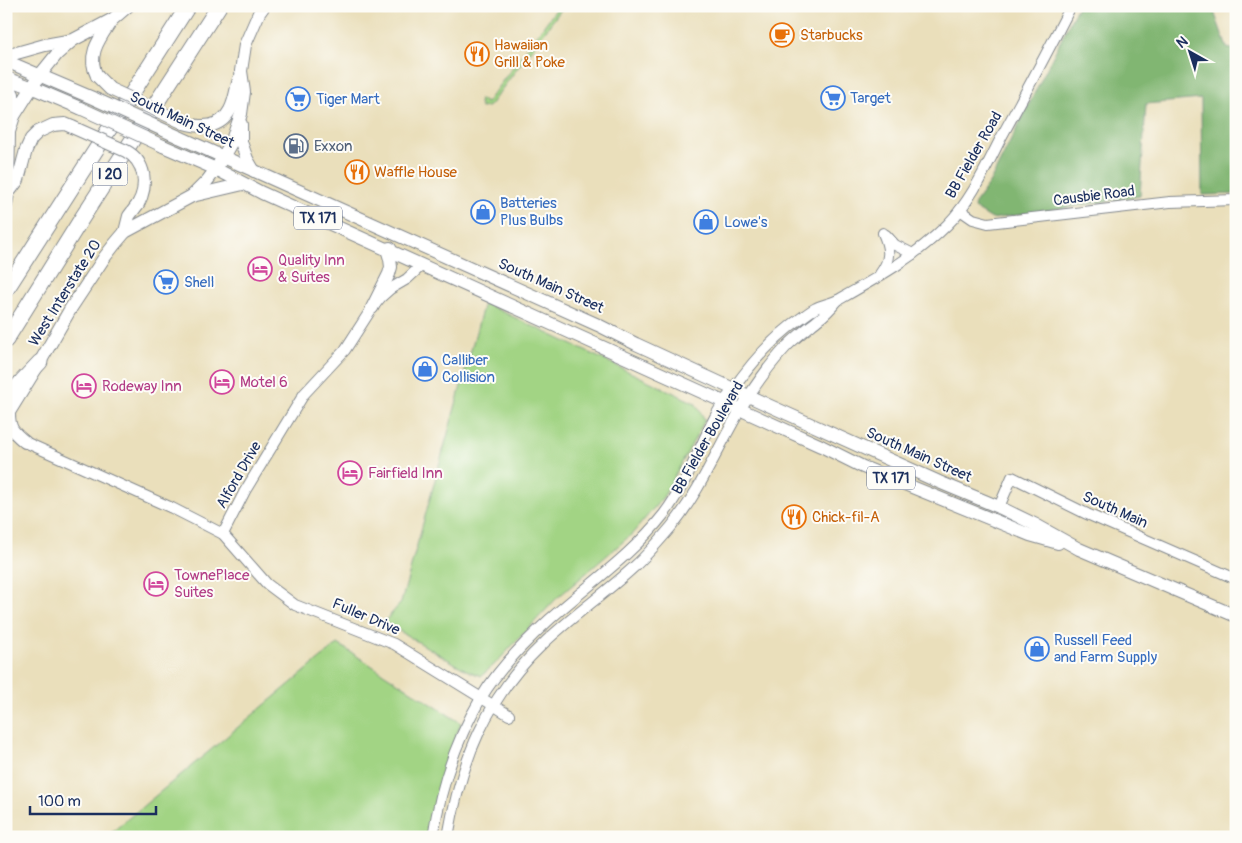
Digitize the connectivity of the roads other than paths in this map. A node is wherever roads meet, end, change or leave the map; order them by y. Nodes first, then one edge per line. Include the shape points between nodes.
1 (128, 6) edge
2 (188, 6) edge
3 (264, 6) edge
4 (1071, 6) edge
5 (219, 8) edge
6 (113, 19) junction
7 (73, 40) junction
8 (6, 56) edge
9 (6, 61) edge
10 (241, 71) junction
11 (40, 75) junction
12 (6, 79) edge
13 (33, 88) junction
14 (241, 114) junction
15 (14, 116) junction
16 (223, 157) junction
17 (216, 169) junction
18 (254, 171) junction
19 (243, 184) junction
20 (192, 196) junction
21 (7, 199) edge
22 (1236, 200) edge
23 (960, 210) junction
24 (125, 232) junction
25 (424, 246) junction
26 (386, 249) junction
27 (913, 254) junction
28 (460, 263) junction
29 (422, 265) junction
30 (873, 280) junction
31 (6, 290) edge
32 (838, 300) junction
33 (372, 308) junction
34 (6, 340) edge
35 (40, 362) joint
36 (733, 389) junction
37 (748, 396) junction
38 (724, 403) junction
39 (7, 410) edge
40 (740, 410) junction
41 (6, 439) edge
42 (25, 442) junction
43 (998, 507) junction
44 (223, 534) junction
45 (1079, 549) junction
46 (1236, 579) edge
47 (1236, 616) edge
48 (482, 697) junction
49 (492, 705) junction
50 (509, 715) dead end
51 (433, 837) edge
52 (448, 837) edge

1 - 6 main road
2 - 31 highway, I 20
3 - 10 main road via 245,45
4 - 23 street, BB Fielder Road
5 - 34 highway, I 20
6 - 7 main road
6 - 10 main road, bridge via 93,52 97,76 110,89 184,123 207,127 224,118 230,110
7 - 8 main road
7 - 11 main road
9 - 11 main road, South Main Street / TX 171
10 - 14 main road via 244,92
11 - 13 main road
11 - 16 main road, South Main Street / TX 171, bridge
12 - 13 main road, South Main Street / TX 171
12 - 15 main road via 13,94
13 - 15 main road
13 - 17 main road, South Main Street / TX 171, bridge
14 - 16 main road, West Interstate 20
14 - 18 main road via 241,142
15 - 21 main road via 9,132
16 - 17 main road, West Interstate 20
16 - 18 main road, South Main Street / TX 171
17 - 19 main road, South Main Street / TX 171
17 - 20 main road, West Interstate 20
18 - 25 main road, South Main Street / TX 171
19 - 20 main road
19 - 26 main road, South Main Street / TX 171
20 - 24 main road, West Interstate 20
21 - 24 main road, bridge via 18,180 26,150 34,135 52,125 64,124 126,151 134,156 142,169 143,193 129,216
22 - 23 street, Causbie Road via 1170,202 995,223 977,221
23 - 27 street, BB Fielder Road
24 - 35 main road, West Interstate 20 via 94,272
25 - 26 main road via 418,252 398,247
25 - 28 main road, South Main Street / TX 171
26 - 29 main road, South Main Street / TX 171
26 - 33 main road via 391,267
27 - 30 street, BB Fielder Road
27 - 30 street via 895,245 883,233 888,249 887,264
28 - 29 main road via 428,262
28 - 36 main road, South Main Street / TX 171
29 - 33 street, Alford Drive via 390,289
29 - 38 main road, South Main Street / TX 171
30 - 32 street, BB Fielder Road
32 - 36 street, BB Fielder Boulevard via 815,308 793,323 771,342
32 - 37 street, BB Fielder Boulevard via 788,345
33 - 44 street, Alford Drive via 345,350 304,394
35 - 39 highway via 22,381
36 - 37 main road, South Main Street / TX 171
36 - 38 street, BB Fielder Boulevard
37 - 40 street, BB Fielder Boulevard
37 - 43 main road, South Main Street / TX 171
38 - 40 main road, South Main Street / TX 171
38 - 48 street, BB Fielder Boulevard via 677,495 651,530 628,554 550,619 502,670
39 - 42 main road via 10,427
40 - 45 main road, South Main Street / TX 171 via 863,467 1030,535
40 - 49 street, BB Fielder Boulevard via 689,502 672,526 636,565 534,653
41 - 42 main road
42 - 44 street, Alford Drive
43 - 45 main road, South Main Street / TX 171
43 - 46 street, South Main via 1012,478
44 - 48 street, Fuller Drive via 267,584 294,605 394,644
45 - 47 main road, South Main Street / TX 171
48 - 49 street, Fuller Drive
48 - 51 street, BB Fielder Boulevard via 463,732 448,771
49 - 50 street, Fuller Drive
49 - 52 street, BB Fielder Boulevard via 474,739 462,775

